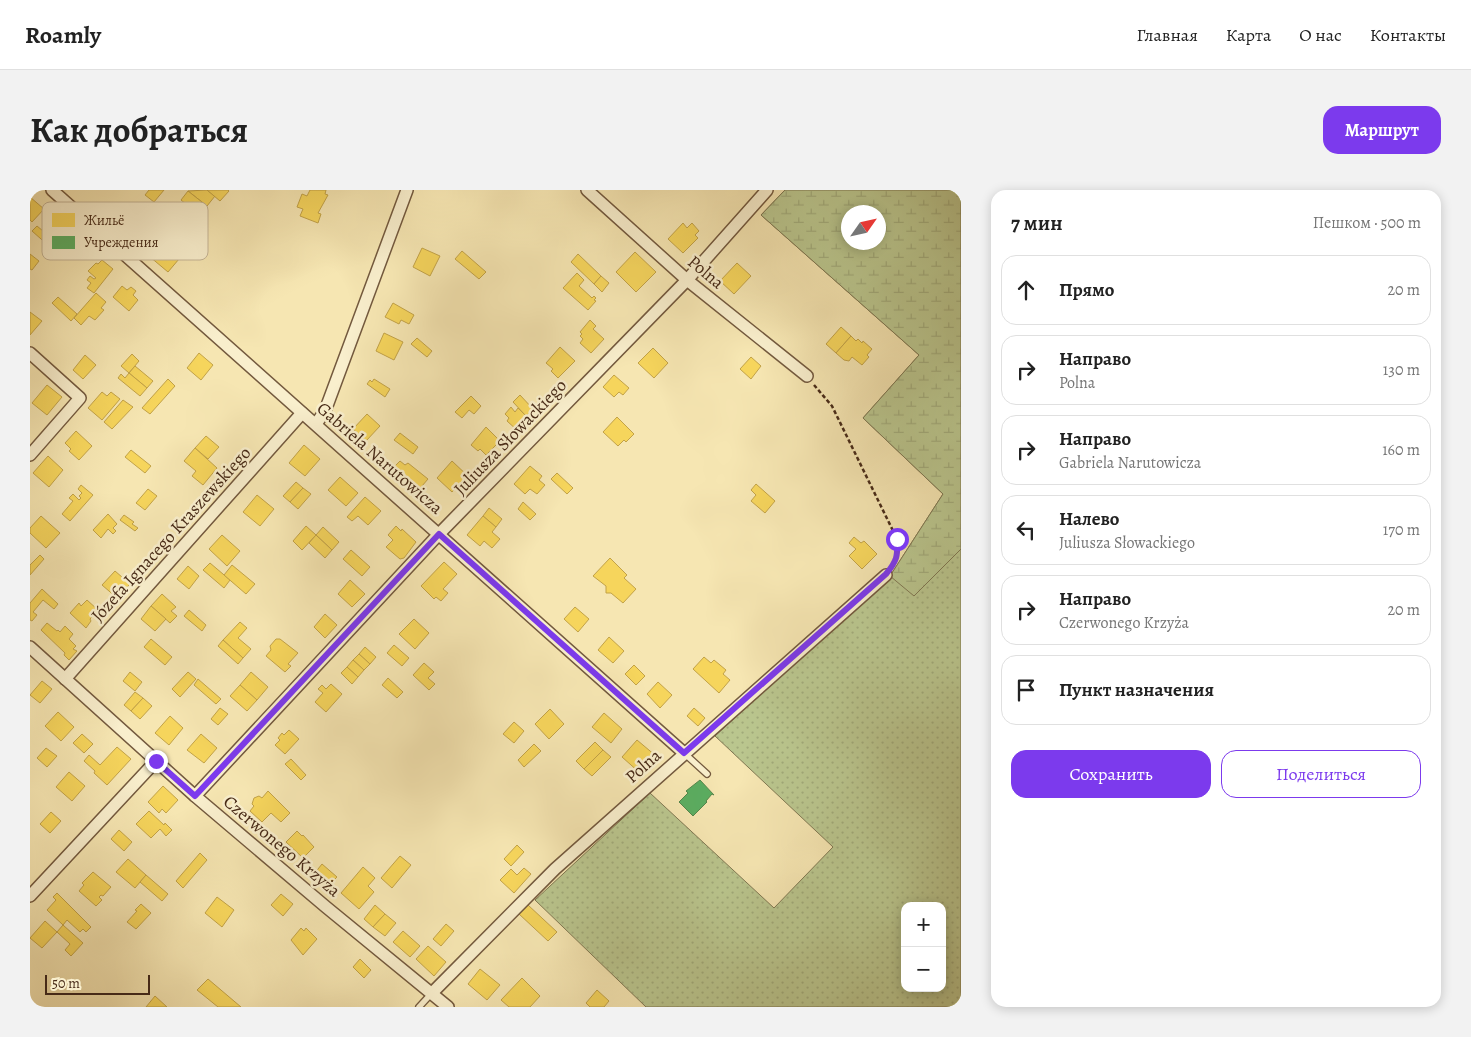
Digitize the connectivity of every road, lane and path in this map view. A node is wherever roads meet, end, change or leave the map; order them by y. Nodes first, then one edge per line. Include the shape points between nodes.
1 (52, 190) edge
2 (407, 190) edge
3 (587, 190) edge
4 (767, 190) edge
5 (65, 202) edge
6 (130, 260) edge
7 (687, 280) junction
8 (30, 353) edge
9 (807, 376) joint
10 (302, 413) junction
11 (316, 424) junction
12 (30, 454) edge
13 (439, 534) junction
14 (886, 574) joint
15 (30, 647) edge
16 (65, 679) junction
17 (684, 753) junction
18 (156, 761) junction
19 (707, 774) dead end
20 (195, 796) junction
21 (30, 896) edge
22 (432, 993) junction
23 (420, 1007) edge
24 (448, 1007) edge

1 - 5 street, Gabriela Narutowicza
2 - 11 street via 325,411
3 - 7 street, Polna
4 - 7 street, Juliusza Słowackiego
6 - 10 street, Gabriela Narutowicza
7 - 9 street, Polna
7 - 13 street, Juliusza Słowackiego
8 - 12 street via 80,398
9 - 14 path via 832,406 897,539 895,563
10 - 11 street, Gabriela Narutowicza
10 - 16 street, Józefa Ignacego Kraszewskiego
11 - 13 street, Gabriela Narutowicza
13 - 17 street, Gabriela Narutowicza
13 - 20 street, Juliusza Słowackiego
14 - 17 street, Polna
15 - 16 street, Czerwonego Krzyża
16 - 18 street, Czerwonego Krzyża
17 - 19 lane
17 - 22 street, Polna via 555,869
18 - 20 street, Czerwonego Krzyża
18 - 21 street
20 - 22 street, Czerwonego Krzyża
22 - 23 lane
22 - 24 street, Czerwonego Krzyża

